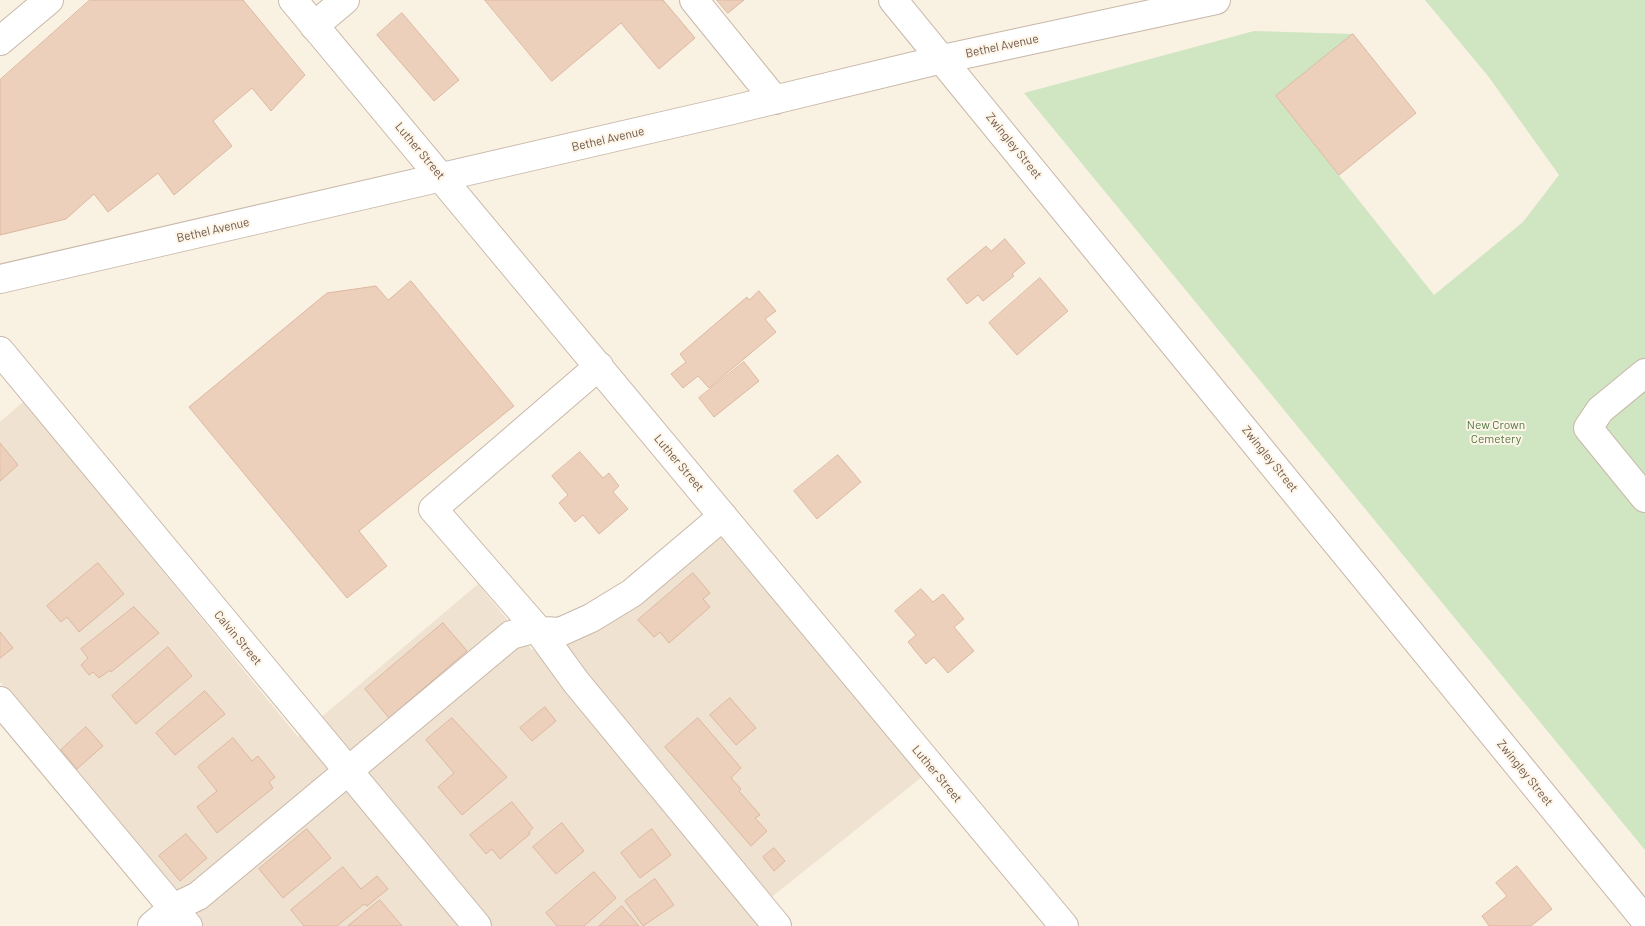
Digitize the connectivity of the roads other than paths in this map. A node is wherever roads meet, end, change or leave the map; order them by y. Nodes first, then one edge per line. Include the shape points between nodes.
1 (49, 0) edge
2 (293, 0) edge
3 (345, 0) edge
4 (694, 0) edge
5 (893, 0) edge
6 (1216, 0) edge
7 (314, 26) junction
8 (0, 41) edge
9 (943, 59) junction
10 (776, 100) junction
11 (441, 177) junction
12 (0, 279) edge
13 (0, 351) edge
14 (599, 366) junction
15 (1645, 373) edge
16 (1645, 498) edge
17 (723, 516) junction
18 (539, 631) junction
19 (0, 701) edge
20 (349, 772) junction
21 (180, 917) edge
22 (1645, 920) edge
23 (152, 926) edge
24 (477, 926) edge
25 (777, 926) edge
26 (1064, 926) edge

1 - 8 street
2 - 7 street, Luther Street
3 - 7 street
4 - 10 street
5 - 9 street, Zwingley Street
6 - 9 street, Bethel Avenue
7 - 11 street, Luther Street
9 - 10 street, Bethel Avenue
9 - 22 street, Zwingley Street
10 - 11 street, Bethel Avenue
11 - 12 street, Bethel Avenue
11 - 14 street, Luther Street
13 - 20 street, Calvin Street
14 - 17 street, Luther Street
14 - 18 street via 433,509
15 - 16 street via 1600,410 1588,428
17 - 18 street via 624,598 560,632
17 - 26 street, Luther Street
18 - 20 street via 511,635
18 - 25 street via 576,682
19 - 21 street
20 - 21 street via 198,896
20 - 24 street, Calvin Street
21 - 23 street

